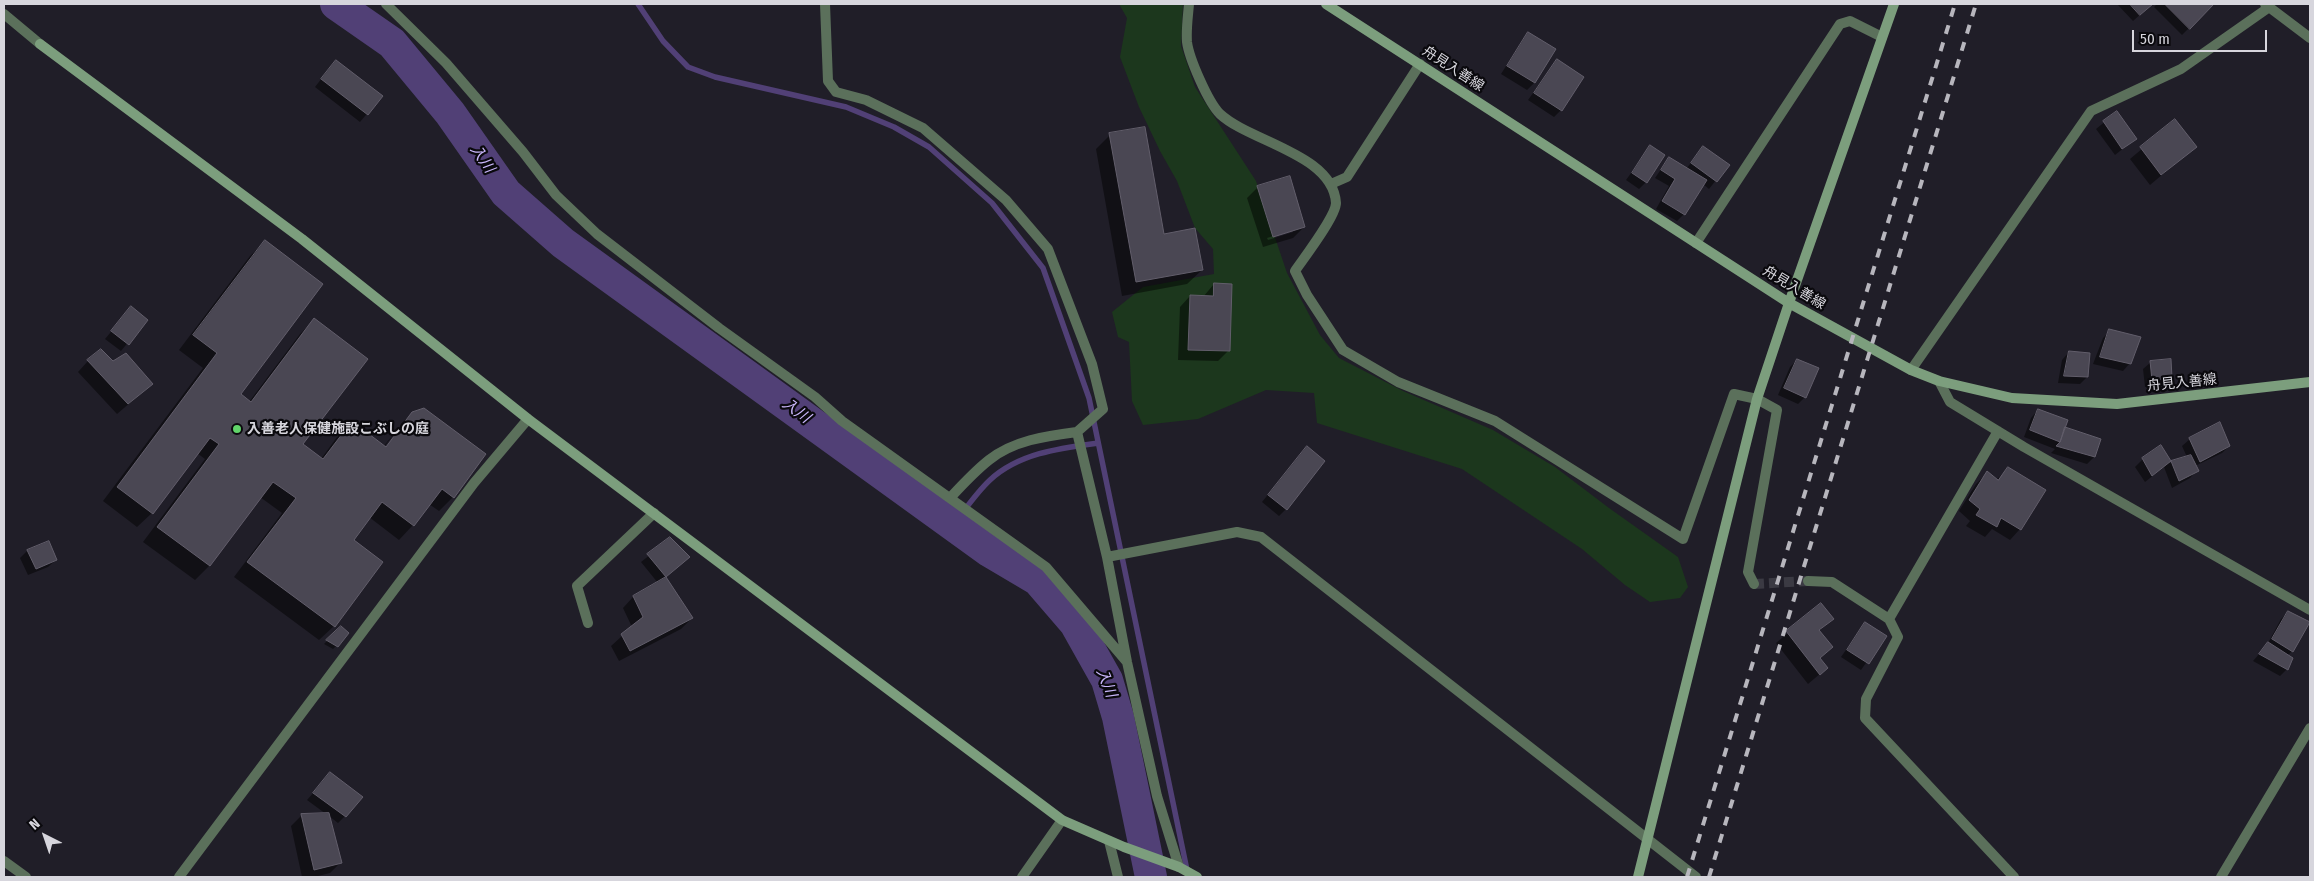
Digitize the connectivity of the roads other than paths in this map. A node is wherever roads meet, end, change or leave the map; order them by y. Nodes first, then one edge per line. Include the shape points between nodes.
1 (386, 4) edge
2 (825, 4) edge
3 (1189, 4) edge
4 (1326, 4) edge
5 (1894, 4) edge
6 (2266, 6) edge
7 (4, 14) edge
8 (1882, 37) junction
9 (2310, 38) edge
10 (1420, 64) junction
11 (1330, 184) junction
12 (1696, 243) junction
13 (1789, 303) junction
14 (1911, 370) junction
15 (1939, 381) junction
16 (2310, 382) edge
17 (1757, 399) junction
18 (528, 419) junction
19 (1998, 431) junction
20 (1077, 432) junction
21 (950, 498) junction
22 (654, 513) junction
23 (1107, 557) junction
24 (1808, 581) tunnel mouth
25 (1754, 584) dead end
26 (2310, 610) edge
27 (1889, 619) junction
28 (588, 623) dead end
29 (1127, 662) junction
30 (2310, 728) edge
31 (1062, 820) junction
32 (1648, 838) junction
33 (1109, 841) junction
34 (4, 862) edge
35 (1179, 867) junction
36 (26, 877) edge
37 (179, 877) edge
38 (1022, 877) edge
39 (1118, 877) edge
40 (1197, 877) edge
41 (1638, 877) edge
42 (1696, 877) edge
43 (2014, 877) edge
44 (2221, 877) edge

1 - 21 street via 446,63 556,195 597,234 815,397 842,421
2 - 20 street via 828,81 836,92 866,100 923,128 1006,200 1048,249 1092,364 1104,409
3 - 11 street via 1187,42 1199,78 1219,113 1315,166
4 - 10 street, 舟見入善線
5 - 8 street
6 - 9 street
6 - 14 street via 2181,69 2091,111
7 - 18 street via 302,239
8 - 12 street via 1850,21 1840,24
8 - 13 street
10 - 11 street via 1347,177
10 - 12 street, 舟見入善線
11 - 17 street via 1336,204 1295,271 1343,350 1398,382 1495,421 1683,539 1734,394
12 - 13 street, 舟見入善線
13 - 14 street, 舟見入善線
13 - 17 street
14 - 15 street, 舟見入善線
15 - 16 street, 舟見入善線 via 2012,398 2117,404
15 - 19 street via 1950,402
17 - 25 street via 1777,410 1748,572
17 - 32 street
18 - 22 street
18 - 37 street via 474,483
19 - 26 street
19 - 27 street
20 - 21 street via 1043,436 1015,445 990,459
20 - 23 street
21 - 29 street via 1046,567
22 - 28 street via 577,586
22 - 31 street
23 - 29 street
23 - 32 street via 1237,532 1261,537
24 - 27 street via 1832,582
27 - 43 street via 1898,637 1866,699 1865,718
29 - 35 street via 1157,796
30 - 44 street
31 - 33 street
31 - 38 street
32 - 41 street
32 - 42 street
33 - 35 street
33 - 39 street
34 - 36 street
35 - 40 street

